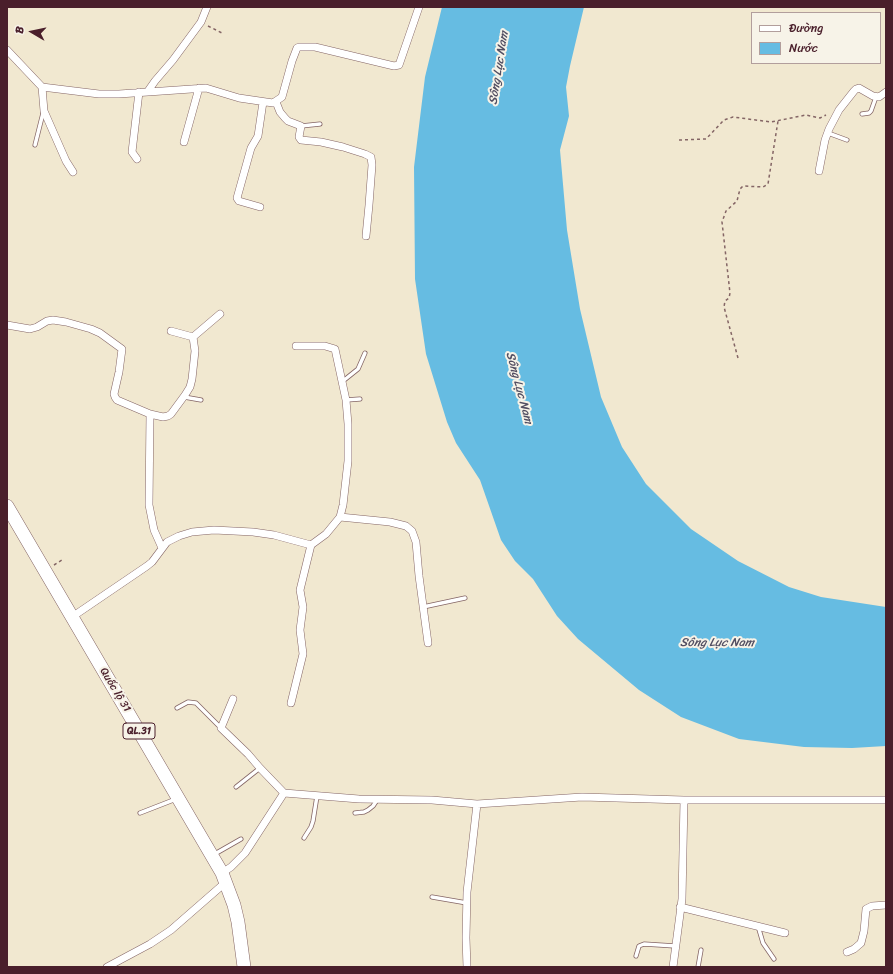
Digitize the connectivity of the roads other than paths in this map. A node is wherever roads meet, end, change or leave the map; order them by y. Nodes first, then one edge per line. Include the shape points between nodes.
1 (207, 7) edge
2 (419, 7) edge
3 (7, 50) edge
4 (42, 87) junction
5 (199, 88) junction
6 (148, 91) junction
7 (139, 92) junction
8 (886, 92) edge
9 (876, 96) junction
10 (263, 102) junction
11 (276, 102) junction
12 (44, 110) junction
13 (862, 114) dead end
14 (320, 124) dead end
15 (301, 126) junction
16 (827, 132) junction
17 (847, 140) dead end
18 (184, 142) dead end
19 (34, 145) dead end
20 (137, 159) dead end
21 (819, 171) dead end
22 (73, 172) dead end
23 (260, 207) dead end
24 (366, 236) dead end
25 (220, 314) dead end
26 (7, 325) edge
27 (171, 331) dead end
28 (194, 337) junction
29 (296, 346) dead end
30 (365, 353) dead end
31 (342, 381) junction
32 (183, 397) junction
33 (201, 400) dead end
34 (346, 400) junction
35 (360, 400) dead end
36 (150, 414) junction
37 (10, 514) edge
38 (340, 516) junction
39 (311, 545) junction
40 (162, 548) junction
41 (465, 598) dead end
42 (423, 607) junction
43 (72, 617) junction
44 (428, 643) dead end
45 (233, 699) dead end
46 (291, 703) dead end
47 (177, 708) dead end
48 (221, 728) junction
49 (260, 768) junction
50 (236, 786) dead end
51 (284, 793) junction
52 (317, 796) junction
53 (179, 797) junction
54 (377, 799) junction
55 (684, 800) junction
56 (886, 800) edge
57 (477, 804) junction
58 (140, 813) dead end
59 (355, 813) dead end
60 (304, 838) dead end
61 (241, 839) dead end
62 (212, 856) junction
63 (224, 877) junction
64 (432, 897) dead end
65 (467, 903) junction
66 (886, 904) edge
67 (680, 907) junction
68 (758, 925) junction
69 (786, 933) dead end
70 (675, 946) junction
71 (700, 950) dead end
72 (847, 952) dead end
73 (636, 956) dead end
74 (774, 959) dead end
75 (107, 967) edge
76 (244, 967) edge
77 (467, 967) edge
78 (673, 967) edge
79 (698, 967) edge

1 - 6 street via 201,22
2 - 11 street via 399,65 394,66 315,47 300,47 297,48 292,61 282,97
3 - 4 street
4 - 7 street via 99,94
4 - 12 street
5 - 6 street
5 - 10 street
5 - 18 street
6 - 7 street
7 - 20 street via 132,144 132,152
8 - 9 street
9 - 13 lane via 869,113
9 - 16 street via 857,88 839,110
10 - 11 street
10 - 23 street via 258,136 251,148 237,198 239,201
11 - 15 street via 288,121
12 - 19 lane
12 - 22 street
14 - 15 lane
15 - 24 street via 301,140 343,147 371,157
16 - 17 lane
16 - 21 street
25 - 28 street
26 - 36 street via 30,329 53,320 83,326 100,333 122,349 114,398
27 - 28 street
28 - 32 street via 192,379
29 - 31 street via 325,346 335,349
30 - 31 lane via 358,369
31 - 34 street
32 - 33 lane
32 - 36 street via 168,416
34 - 35 lane
34 - 38 street via 348,460
36 - 40 street via 149,505 154,530
37 - 43 highway, Quốc lộ 31 / QL.31
38 - 39 street via 326,534
38 - 42 street via 390,522 406,526 412,531 416,542
39 - 40 street via 253,532 179,536 167,542
39 - 46 street via 300,590 303,607 300,630 303,654
40 - 43 street via 147,566
41 - 42 lane
42 - 44 street
43 - 53 highway, Quốc lộ 31 / QL.31 via 166,780
45 - 48 street
47 - 48 lane via 188,702 196,703
48 - 49 street
49 - 50 lane
49 - 51 street
51 - 52 street
51 - 63 street via 245,853
52 - 54 street
52 - 60 lane via 313,821
53 - 58 lane
53 - 62 highway, Quốc lộ 31 / QL.31
54 - 57 street
54 - 59 lane via 368,810
55 - 56 street
55 - 57 street via 582,797
55 - 67 street
57 - 65 street
61 - 62 lane
62 - 63 highway, Quốc lộ 31 / QL.31
63 - 75 street via 171,930 144,948
63 - 76 highway, Quốc lộ 31 / QL.31 via 238,922
64 - 65 lane
65 - 77 street
66 - 72 street via 866,909 861,943
67 - 68 street
67 - 70 street
68 - 69 street
68 - 74 lane via 763,944
70 - 73 lane via 644,944 639,946
70 - 78 street
71 - 79 lane

